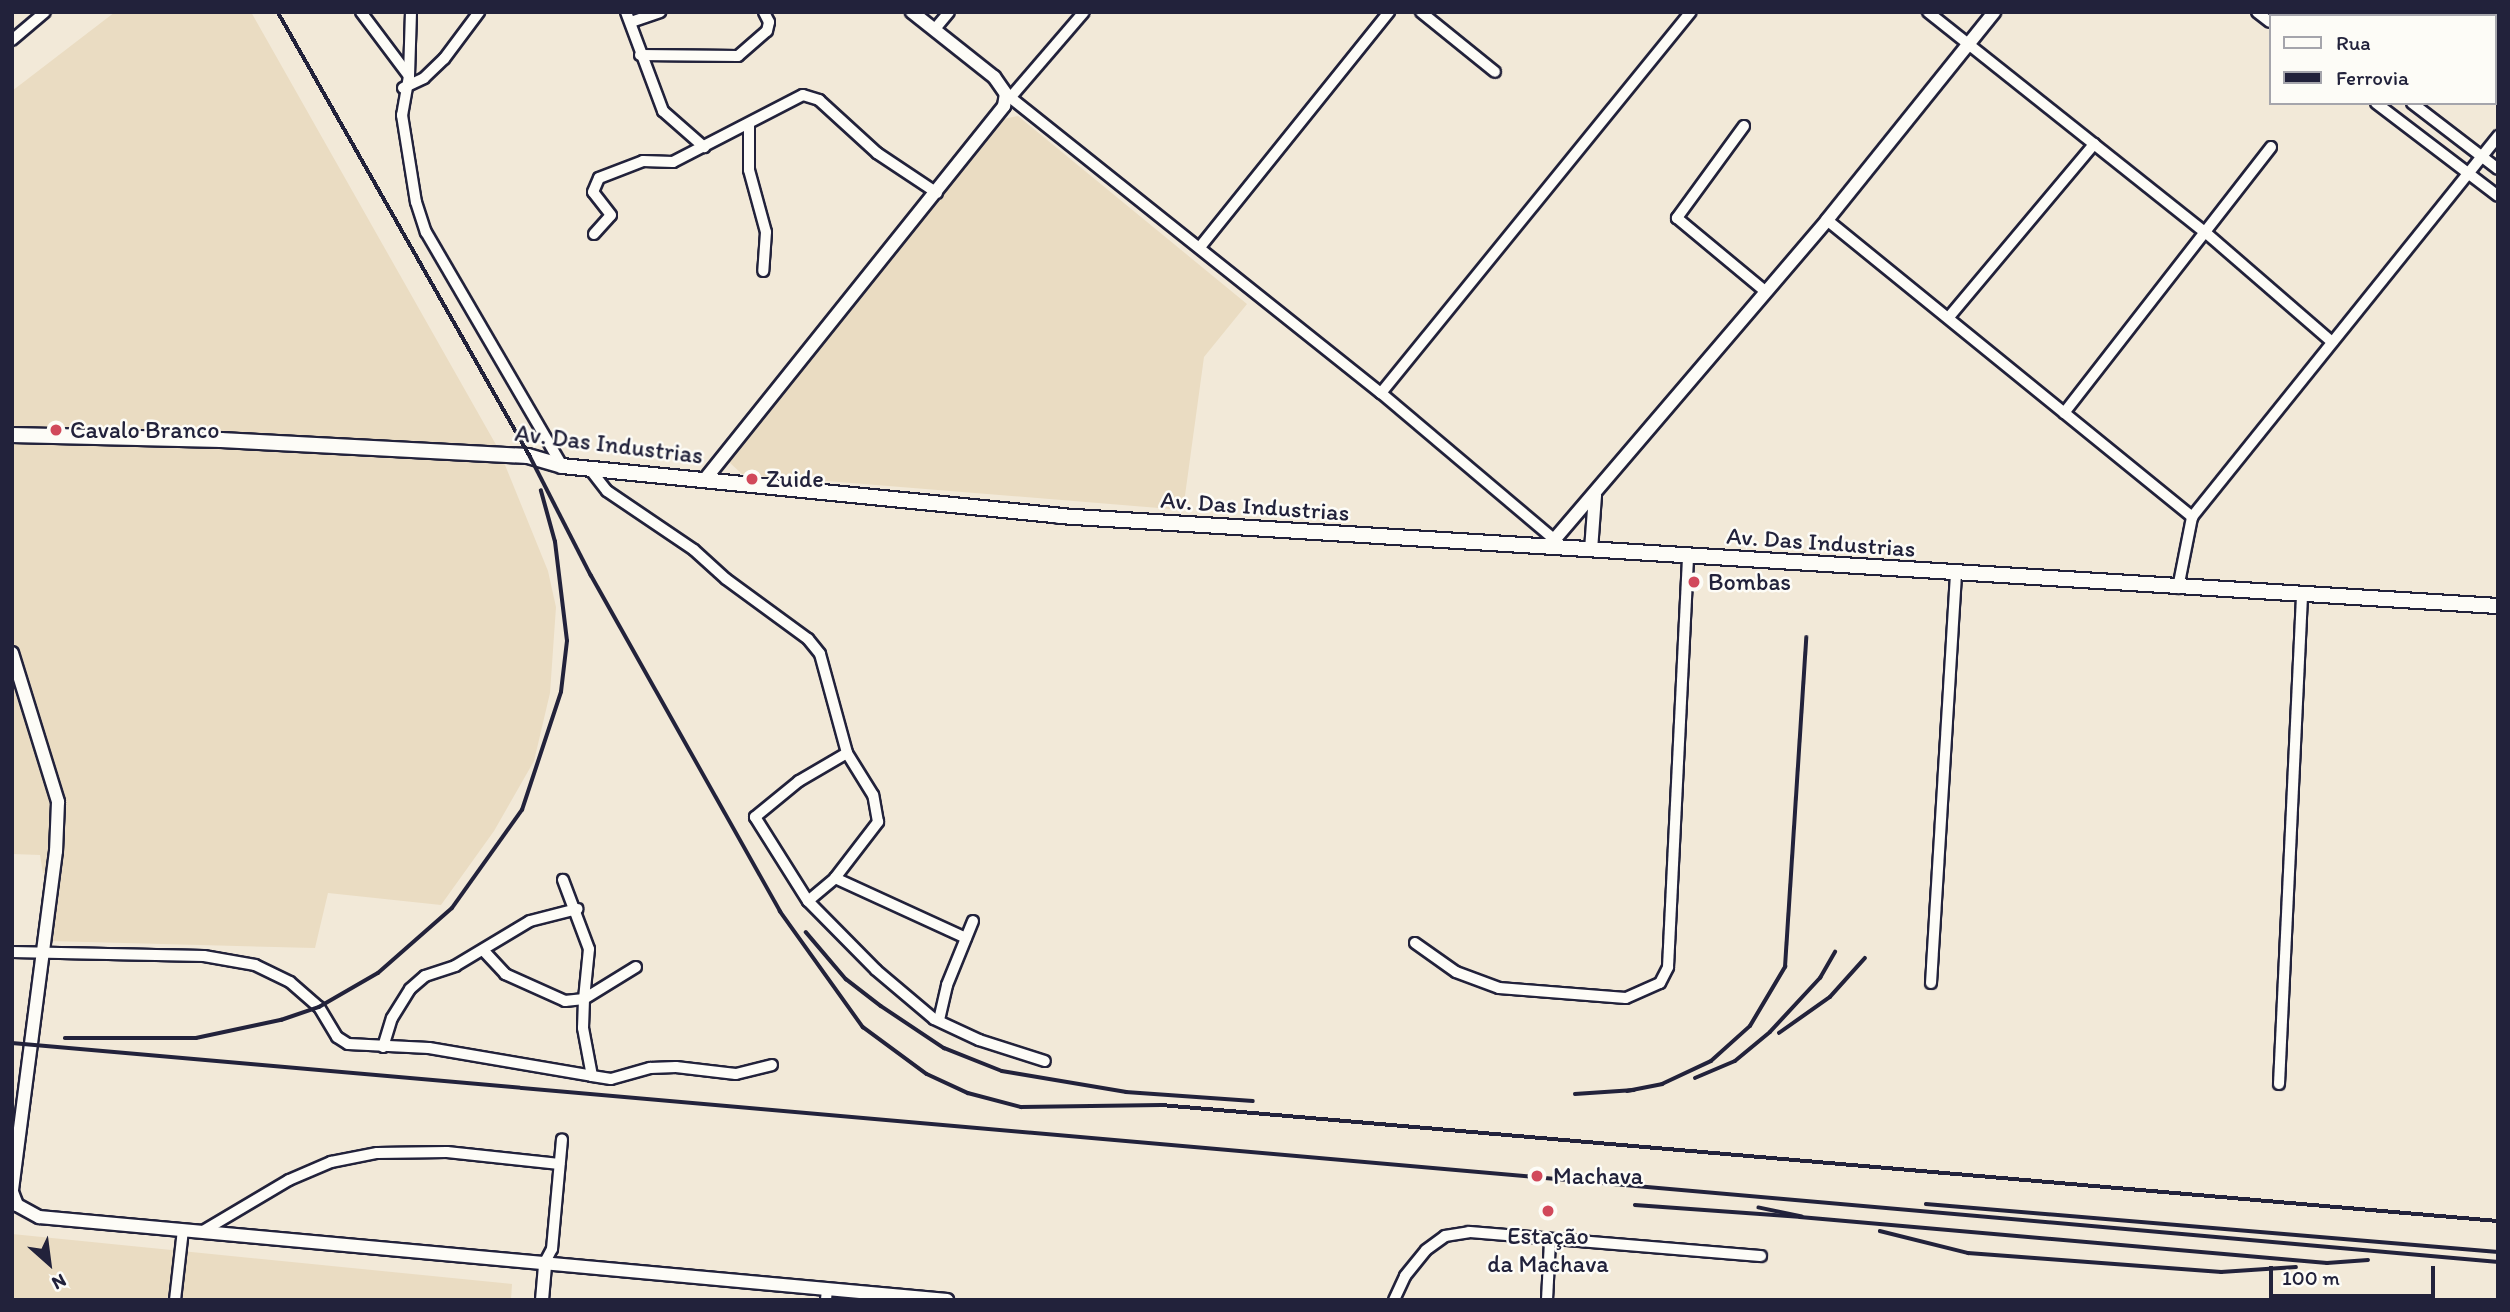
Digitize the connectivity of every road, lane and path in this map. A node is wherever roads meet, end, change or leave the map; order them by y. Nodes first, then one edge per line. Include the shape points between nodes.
1 (45, 12) edge
2 (361, 12) edge
3 (411, 12) edge
4 (479, 12) edge
5 (660, 12) edge
6 (764, 12) edge
7 (912, 12) edge
8 (949, 12) edge
9 (1084, 12) edge
10 (1389, 12) edge
11 (1421, 12) edge
12 (1691, 12) edge
13 (1928, 12) edge
14 (1994, 12) edge
15 (629, 17) edge
16 (934, 30) junction
17 (12, 40) edge
18 (1967, 45) junction
19 (640, 55) junction
20 (1495, 72) dead end
21 (409, 76) junction
22 (403, 88) junction
23 (1008, 96) junction
24 (2379, 105) edge
25 (2415, 105) edge
26 (749, 125) junction
27 (1744, 126) dead end
28 (2498, 136) edge
29 (2094, 144) junction
30 (704, 147) junction
31 (2271, 147) dead end
32 (2481, 157) junction
33 (2498, 169) edge
34 (2468, 174) junction
35 (937, 193) junction
36 (2498, 196) edge
37 (1827, 220) junction
38 (2205, 232) junction
39 (594, 234) dead end
40 (1200, 247) junction
41 (763, 271) dead end
42 (1766, 292) junction
43 (1949, 317) junction
44 (2332, 342) junction
45 (1381, 393) junction
46 (2063, 413) junction
47 (12, 435) edge
48 (562, 466) junction
49 (588, 467) junction
50 (706, 478) junction
51 (1595, 495) junction
52 (2192, 517) junction
53 (1552, 544) junction
54 (1591, 550) junction
55 (1688, 556) junction
56 (1956, 573) junction
57 (2178, 588) junction
58 (2302, 594) junction
59 (2498, 606) edge
60 (12, 653) edge
61 (847, 753) junction
62 (835, 878) junction
63 (563, 880) dead end
64 (808, 901) junction
65 (577, 909) junction
66 (973, 921) dead end
67 (966, 938) junction
68 (1415, 943) dead end
69 (483, 950) junction
70 (12, 952) edge
71 (43, 955) junction
72 (636, 967) dead end
73 (1931, 982) dead end
74 (584, 999) junction
75 (939, 1020) junction
76 (383, 1047) junction
77 (1045, 1061) dead end
78 (772, 1065) dead end
79 (592, 1076) junction
80 (2279, 1084) dead end
81 (562, 1139) dead end
82 (559, 1164) junction
83 (12, 1191) edge
84 (183, 1230) junction
85 (203, 1231) junction
86 (1550, 1240) junction
87 (1761, 1256) dead end
88 (545, 1262) junction
89 (827, 1294) edge
90 (175, 1300) edge
91 (542, 1300) edge
92 (947, 1300) edge
93 (1394, 1300) edge
94 (1547, 1300) edge

1 - 17 street
2 - 21 street
3 - 21 street
4 - 22 street via 444,59 424,78
5 - 15 street
6 - 19 street via 767,31 738,55
7 - 16 street
8 - 16 street
9 - 23 street
10 - 40 street
11 - 20 street
12 - 45 street
13 - 18 street
14 - 18 street
15 - 19 street
16 - 23 street via 994,77
18 - 29 street
18 - 37 street
19 - 30 street via 663,110
21 - 22 street
22 - 48 street via 404,128 426,232
23 - 35 street via 999,116
23 - 40 street
24 - 34 street
25 - 32 street
26 - 30 street
26 - 35 street via 794,99 811,95 877,153
26 - 41 street via 749,170 766,232
27 - 42 street via 1677,218
28 - 32 street
29 - 38 street
29 - 43 street
30 - 39 street via 673,162 626,165 594,182 593,192 611,215
31 - 38 street
32 - 33 street
32 - 34 street
34 - 36 street
34 - 44 street
35 - 50 street
37 - 42 street
37 - 43 street
38 - 44 street
38 - 46 street
40 - 45 street
42 - 51 street
43 - 46 street
44 - 52 street
45 - 53 street
46 - 52 street
47 - 48 main road, Av. Das Industrias via 221,440 528,456
48 - 49 main road, Av. Das Industrias
49 - 50 main road, Av. Das Industrias
49 - 61 street via 607,492 694,550 808,639 827,671
50 - 53 main road, Av. Das Industrias via 1059,516
51 - 53 street
51 - 54 street
52 - 57 street
53 - 54 main road, Av. Das Industrias
54 - 55 main road, Av. Das Industrias
55 - 56 main road, Av. Das Industrias
55 - 68 street via 1668,958 1660,982 1626,998 1499,988 1456,972
56 - 57 main road, Av. Das Industrias
56 - 73 street
57 - 58 main road, Av. Das Industrias
58 - 59 main road, Av. Das Industrias
58 - 80 street
60 - 71 street via 58,802
61 - 62 street via 880,813
61 - 64 street via 799,781 755,817
62 - 64 street
62 - 67 street
63 - 65 street
64 - 75 street via 876,971
65 - 69 street via 530,921
65 - 74 street via 589,949
66 - 67 street
67 - 75 street
69 - 74 street via 505,974 565,1002
69 - 76 street via 425,976 410,989 392,1018
70 - 71 street
71 - 76 street via 204,956 255,965 300,990 348,1044
71 - 83 street
72 - 74 street
74 - 79 street via 583,1028
75 - 77 street via 979,1040
76 - 79 street via 429,1048
78 - 79 street via 736,1074 676,1067 650,1068 611,1079
81 - 82 street
82 - 85 street via 447,1152 377,1153 331,1162 289,1180
82 - 88 street via 552,1249
83 - 84 street via 17,1205 39,1217
84 - 85 street
84 - 90 street
85 - 88 street
86 - 87 street
86 - 93 street via 1468,1232 1445,1236 1426,1250
86 - 94 street
88 - 89 street
88 - 91 street
89 - 92 street

